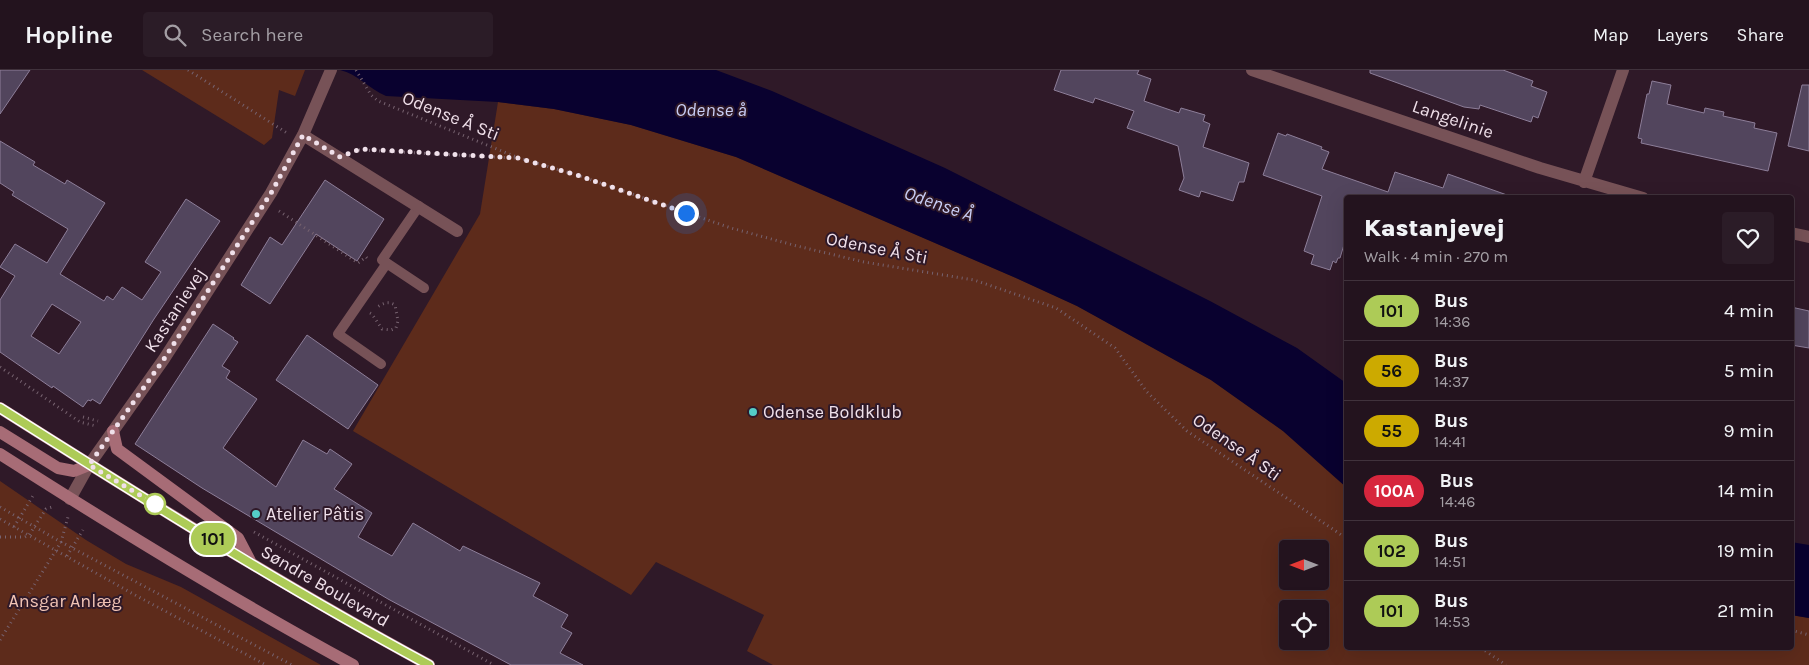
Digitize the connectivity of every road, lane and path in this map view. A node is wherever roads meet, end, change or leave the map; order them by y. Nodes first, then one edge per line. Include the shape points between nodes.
1 (188, 70) edge
2 (356, 70) edge
3 (1252, 70) edge
4 (1623, 70) edge
5 (329, 75) edge
6 (301, 138) junction
7 (340, 157) junction
8 (518, 158) junction
9 (1584, 182) junction
10 (1632, 195) edge
11 (419, 206) junction
12 (296, 222) dead end
13 (457, 231) dead end
14 (1794, 234) edge
15 (1809, 237) edge
16 (385, 261) junction
17 (424, 288) dead end
18 (354, 311) junction
19 (372, 314) junction
20 (381, 364) dead end
21 (0, 367) edge
22 (0, 408) edge
23 (83, 417) dead end
24 (98, 421) dead end
25 (113, 431) junction
26 (0, 432) edge
27 (0, 454) edge
28 (89, 465) junction
29 (37, 489) dead end
30 (70, 499) junction
31 (0, 507) edge
32 (19, 518) junction
33 (0, 520) edge
34 (35, 527) junction
35 (14, 528) junction
36 (83, 530) dead end
37 (29, 535) junction
38 (0, 537) edge
39 (1344, 537) edge
40 (238, 538) junction
41 (61, 542) junction
42 (72, 548) junction
43 (56, 550) junction
44 (67, 556) junction
45 (251, 563) junction
46 (1794, 631) edge
47 (1809, 635) edge
48 (0, 640) edge
49 (1484, 650) edge
50 (266, 665) edge
51 (292, 665) edge
52 (353, 665) edge
53 (429, 665) edge
54 (494, 665) edge
55 (1506, 665) edge

1 - 6 path
2 - 8 path, Odense Å Sti via 378,101
3 - 9 street, Langelinie
4 - 9 street
5 - 6 street, Kastanievej
6 - 7 street
6 - 25 street, Kastanievej via 265,202 164,359
7 - 8 path via 360,149
7 - 11 street
8 - 39 path, Odense Å Sti via 749,233 864,262 974,280 1056,308 1115,348 1147,392 1187,431
9 - 10 street, Langelinie
11 - 13 street
11 - 16 lane
12 - 16 path via 358,263 366,257
14 - 15 street
16 - 17 lane
16 - 18 lane
18 - 19 path
18 - 20 lane via 338,334
19 - 19 path via 382,329 396,328 398,313 390,302
21 - 25 path via 80,422
22 - 28 street, Søndre Boulevard
23 - 24 path
25 - 28 street, Kastanievej
25 - 40 street via 117,450
26 - 28 street via 58,468 74,471
27 - 30 street
28 - 30 street, Kastanievej
28 - 45 street, Søndre Boulevard
29 - 32 path
30 - 34 path via 46,509
30 - 41 path via 68,523
30 - 52 street via 295,634
31 - 32 path
32 - 34 path
32 - 35 path
33 - 35 path
34 - 37 path
34 - 41 path
35 - 37 path
36 - 42 path
37 - 38 path
37 - 43 path
40 - 45 street
40 - 54 path via 252,531
41 - 42 path
41 - 43 path
42 - 44 path
42 - 51 path
43 - 44 path
43 - 48 path
44 - 50 path
45 - 53 street, Søndre Boulevard via 347,621
46 - 47 path
49 - 55 path

